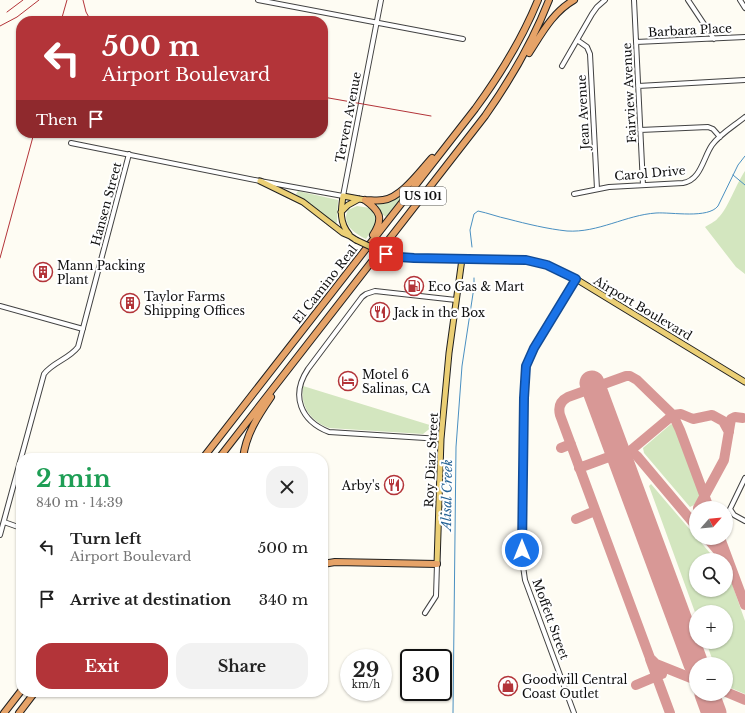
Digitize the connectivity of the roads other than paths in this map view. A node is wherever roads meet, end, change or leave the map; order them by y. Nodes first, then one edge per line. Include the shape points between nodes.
1 (258, 0) edge
2 (381, 0) edge
3 (536, 0) edge
4 (549, 0) edge
5 (574, 0) edge
6 (606, 0) edge
7 (634, 0) edge
8 (688, 0) edge
9 (740, 0) edge
10 (745, 8) edge
11 (376, 22) junction
12 (745, 37) edge
13 (463, 38) dead end
14 (714, 39) junction
15 (577, 40) junction
16 (636, 42) junction
17 (562, 66) dead end
18 (512, 75) junction
19 (745, 80) edge
20 (638, 86) junction
21 (745, 117) edge
22 (460, 129) junction
23 (640, 130) junction
24 (720, 137) junction
25 (71, 143) dead end
26 (129, 154) junction
27 (260, 181) junction
28 (643, 185) junction
29 (597, 189) junction
30 (574, 194) dead end
31 (343, 196) junction
32 (362, 200) junction
33 (341, 213) junction
34 (350, 236) junction
35 (462, 259) junction
36 (349, 271) junction
37 (576, 279) junction
38 (456, 300) junction
39 (0, 306) edge
40 (83, 329) junction
41 (279, 381) junction
42 (745, 382) edge
43 (441, 439) junction
44 (23, 453) edge
45 (207, 453) edge
46 (223, 453) edge
47 (244, 453) edge
48 (16, 478) edge
49 (745, 478) edge
50 (745, 521) edge
51 (4, 522) junction
52 (16, 526) edge
53 (0, 535) edge
54 (328, 561) edge
55 (335, 562) junction
56 (328, 563) edge
57 (437, 564) junction
58 (425, 613) dead end
59 (16, 697) edge
60 (32, 697) edge
61 (4, 713) edge
62 (19, 713) edge
63 (574, 713) edge

1 - 11 street
2 - 11 street, Terven Avenue
3 - 22 highway, El Camino Real / US 101 via 526,26 502,69
4 - 18 highway, El Camino Real / US 101 via 536,31
5 - 18 highway via 551,20
6 - 15 street via 594,11
7 - 16 street, Fairview Avenue
8 - 14 street
9 - 10 street
11 - 13 street
11 - 31 street, Terven Avenue
12 - 14 street, Barbara Place
14 - 16 street, Barbara Place
15 - 17 street
15 - 29 street, Jean Avenue via 586,46 590,54
16 - 20 street, Fairview Avenue
18 - 41 highway, El Camino Real / US 101 via 469,136
19 - 20 street
20 - 23 street, Fairview Avenue
21 - 24 street, Carol Drive
22 - 32 highway via 399,193 383,200
22 - 36 highway, El Camino Real / US 101
23 - 24 street via 708,127
23 - 28 street, Fairview Avenue
24 - 28 street, Carol Drive via 710,148 692,180 683,183
25 - 26 street, Airport Boulevard
26 - 27 street, Airport Boulevard
26 - 40 street, Hansen Street
27 - 31 street, Airport Boulevard
27 - 34 main road, Airport Boulevard via 303,202
28 - 29 street, Carol Drive
29 - 30 street, Carol Drive
31 - 32 main road
31 - 33 main road, Terven Avenue
32 - 33 main road via 348,205
32 - 36 highway via 375,207 379,221 376,230
33 - 34 main road, Terven Avenue via 344,228
34 - 35 main road, Airport Boulevard, bridge via 374,249 399,257
35 - 37 main road, Airport Boulevard via 516,259 536,262
35 - 38 main road, Roy Diaz Street
36 - 45 highway, El Camino Real / US 101
37 - 42 main road, Airport Boulevard
37 - 63 street, Moffett Street via 534,348 526,366 522,525 522,566 525,580
38 - 43 main road, Roy Diaz Street
38 - 43 street via 375,291 366,294 308,369 300,388 300,399 305,414 311,422 329,432
39 - 40 street
40 - 44 street, Hansen Street via 78,347 54,363 44,374
41 - 46 highway, El Camino Real / US 101
41 - 47 highway via 254,423
43 - 57 main road, Roy Diaz Street
48 - 51 street, Hansen Street
49 - 50 street via 730,506 730,511
51 - 52 street
51 - 53 street, Hansen Street
54 - 55 highway
55 - 56 highway
55 - 57 highway
57 - 58 street, Roy Diaz Street via 436,596
59 - 61 highway
60 - 62 highway

